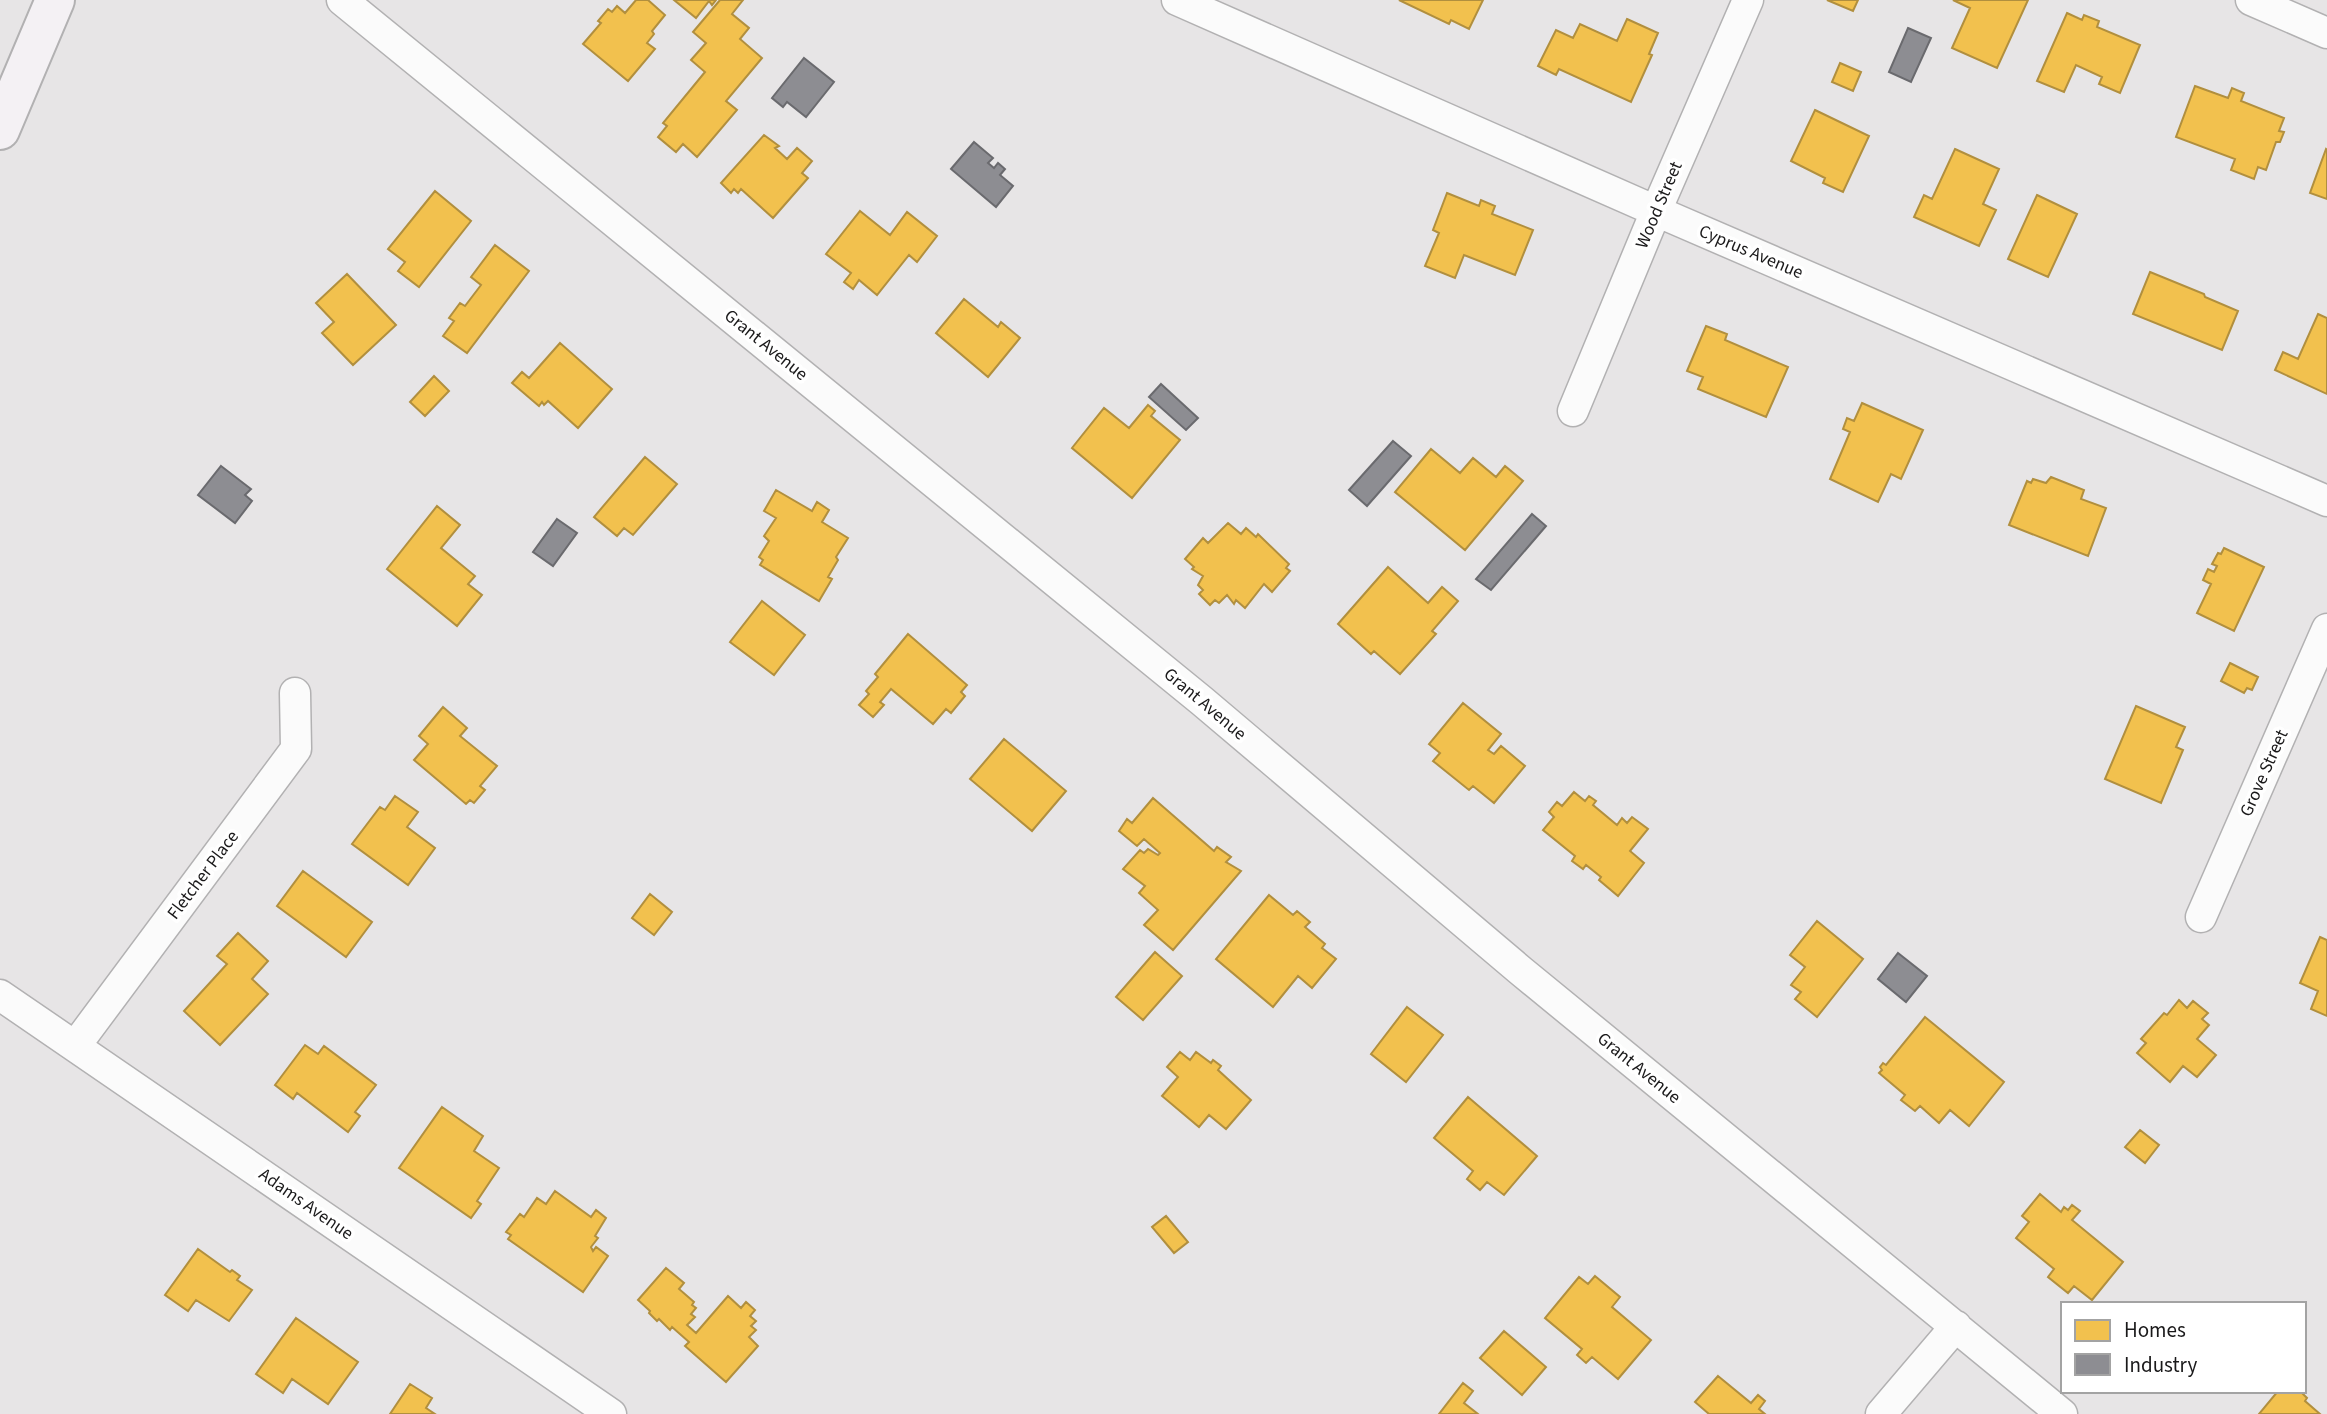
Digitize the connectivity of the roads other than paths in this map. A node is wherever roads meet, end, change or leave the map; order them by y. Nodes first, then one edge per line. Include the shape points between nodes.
1 (55, 0) edge
2 (342, 0) edge
3 (1177, 0) edge
4 (1748, 0) edge
5 (2251, 0) edge
6 (2327, 33) edge
7 (0, 130) edge
8 (1656, 211) junction
9 (1573, 411) dead end
10 (2327, 501) edge
11 (2327, 629) edge
12 (295, 693) dead end
13 (2201, 917) dead end
14 (0, 995) edge
15 (76, 1045) junction
16 (1956, 1326) junction
17 (611, 1414) edge
18 (1881, 1414) edge
19 (2062, 1414) edge

1 - 7 main road
2 - 16 street, Grant Avenue via 1202,701 1521,971
3 - 8 street, Cyprus Avenue
4 - 8 street, Wood Street
5 - 6 street
8 - 9 street, Wood Street
8 - 10 street, Cyprus Avenue
11 - 13 street, Grove Street
12 - 15 street, Fletcher Place via 296,749
14 - 15 street, Adams Avenue
15 - 17 street, Adams Avenue
16 - 18 street
16 - 19 street, Grant Avenue

